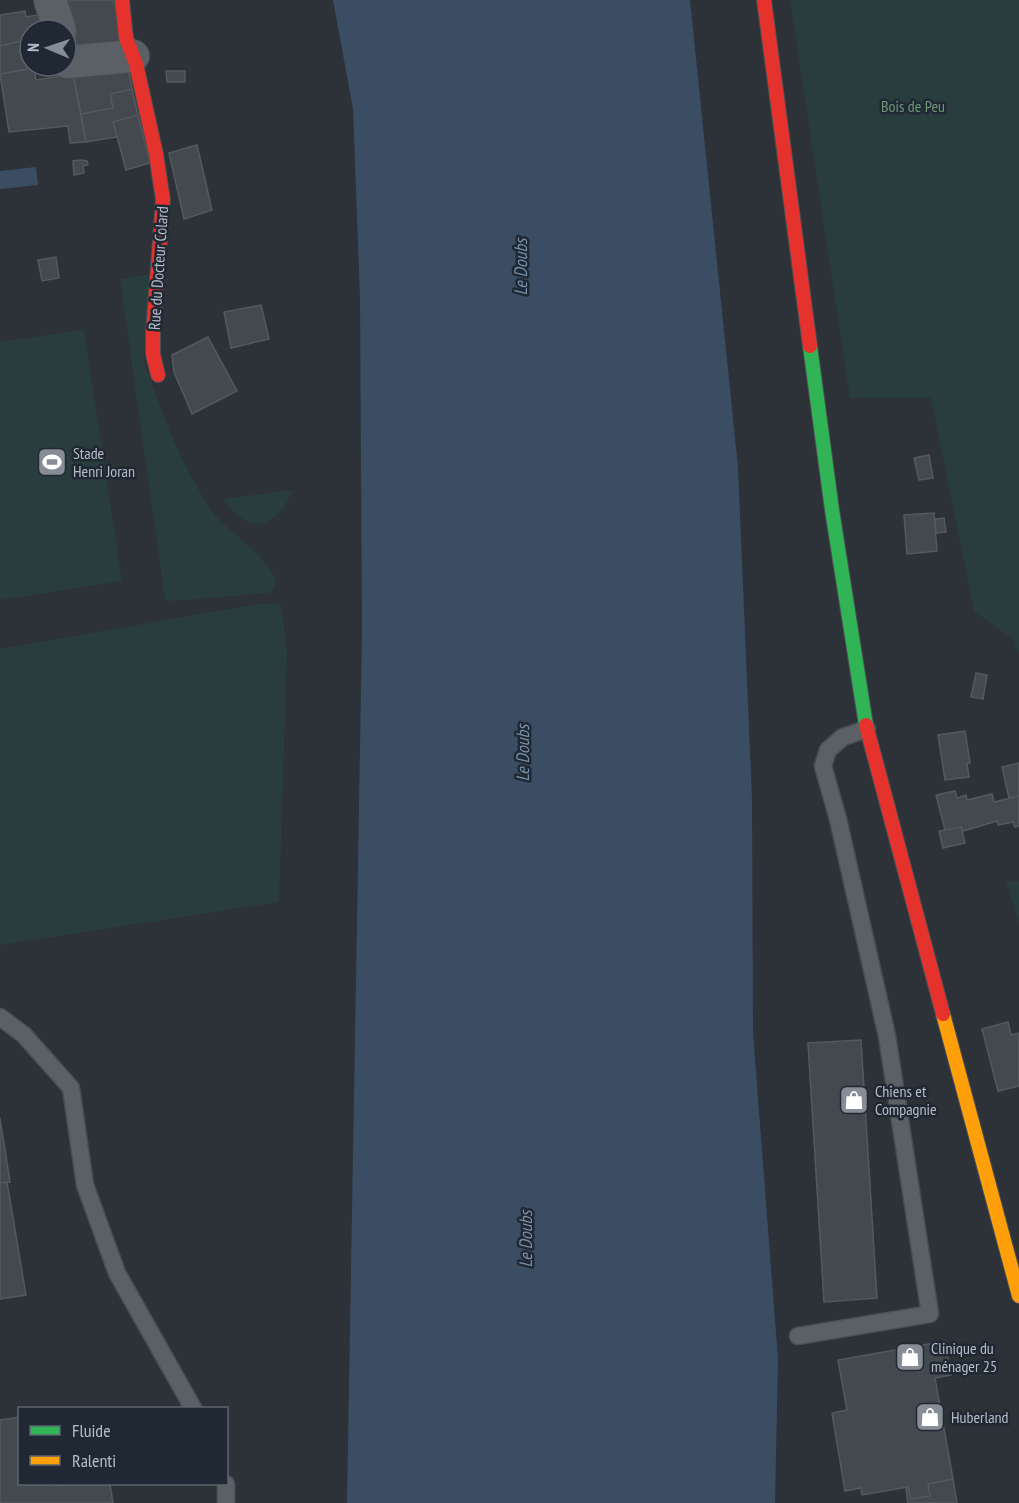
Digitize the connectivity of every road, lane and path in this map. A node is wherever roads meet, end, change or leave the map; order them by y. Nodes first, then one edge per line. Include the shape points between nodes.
1 (50, 0) edge
2 (122, 0) edge
3 (764, 0) edge
4 (56, 18) edge
5 (133, 56) junction
6 (78, 61) edge
7 (158, 375) dead end
8 (867, 729) junction
9 (0, 1017) edge
10 (1019, 1296) edge
11 (798, 1336) dead end
12 (193, 1407) edge
13 (226, 1485) edge
14 (226, 1503) edge

1 - 4 street
2 - 5 main road, Rue du Docteur Colard via 126,38
3 - 8 main road via 832,510
5 - 6 street
5 - 7 main road, Rue du Docteur Colard via 163,200 153,333
8 - 10 main road
8 - 11 lane via 843,737 828,750 823,766 888,1036 930,1314
9 - 12 lane via 24,1035 71,1088 85,1185 117,1273
13 - 14 lane

